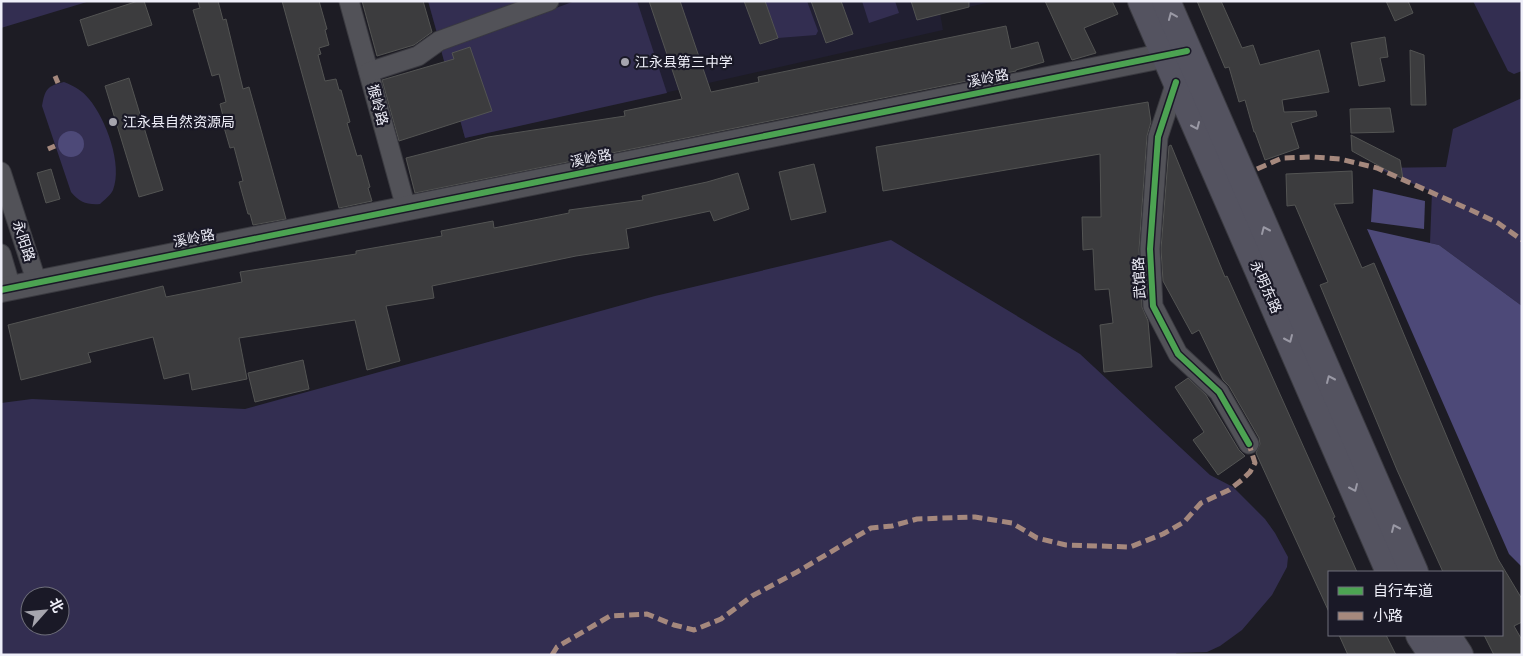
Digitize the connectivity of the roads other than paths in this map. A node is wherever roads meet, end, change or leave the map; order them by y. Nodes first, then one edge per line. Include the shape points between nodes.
1 (350, 1) edge
2 (549, 1) edge
3 (1142, 1) edge
4 (1166, 1) edge
5 (1176, 53) junction
6 (369, 72) junction
7 (1176, 82) junction
8 (1, 172) edge
9 (406, 208) junction
10 (1, 254) edge
11 (37, 283) junction
12 (6, 289) edge
13 (1250, 444) dead end
14 (1390, 571) edge
15 (1414, 571) edge
16 (1421, 636) edge
17 (1447, 636) edge
18 (1433, 655) edge
19 (1459, 655) edge

1 - 6 street, 猴岭路
2 - 6 street via 439,41 418,56
3 - 5 main road, 永明东路
5 -> 4 main road, 永明东路
5 - 7 main road, 永明东路
5 - 9 street, 溪岭路
15 -> 5 main road, 永明东路
6 - 9 street, 猴岭路
7 - 13 street, 武馆路 via 1158,137 1150,249 1153,306 1178,354 1219,392
7 -> 14 main road, 永明东路
8 - 11 street, 永阳路
9 - 11 street, 溪岭路
10 - 12 street, 永阳路
11 - 12 street, 溪岭路
16 - 18 main road
17 - 19 main road

